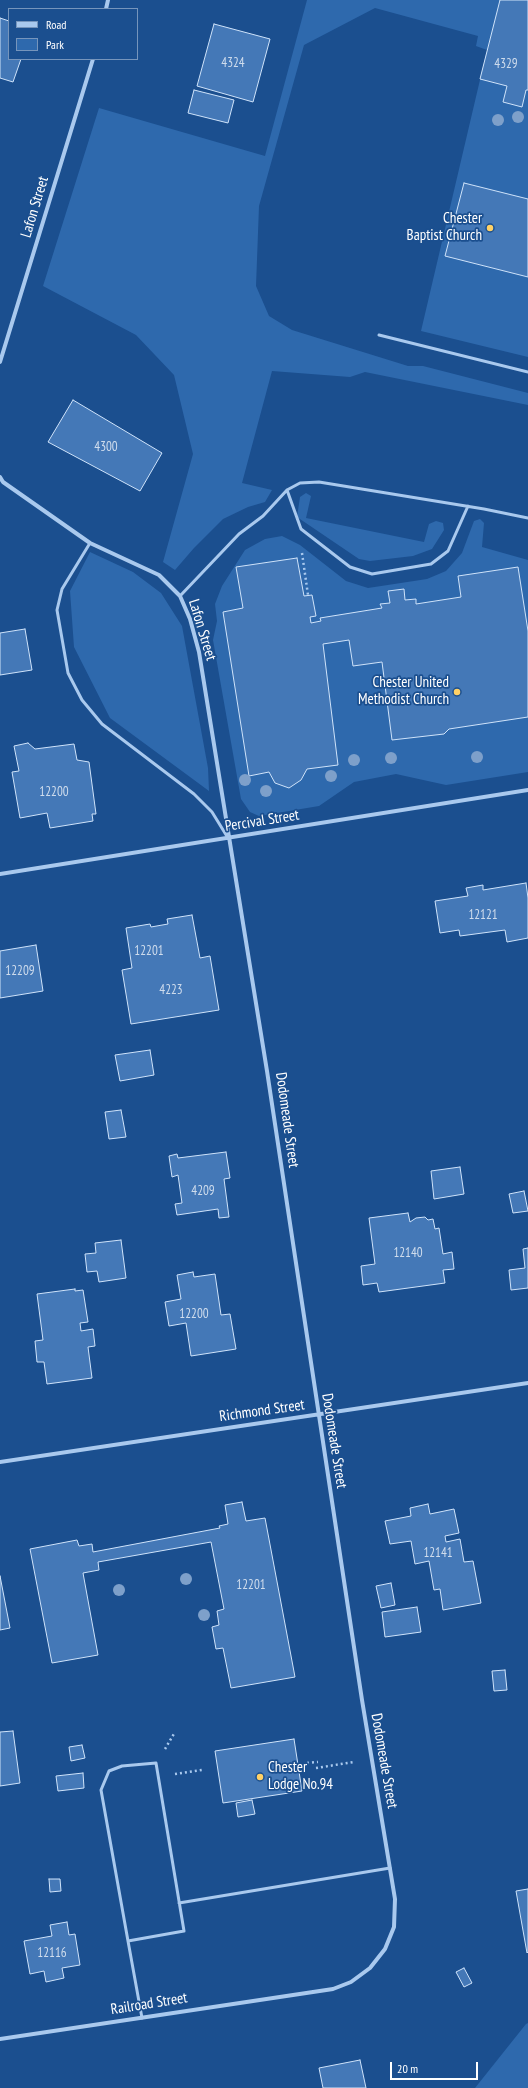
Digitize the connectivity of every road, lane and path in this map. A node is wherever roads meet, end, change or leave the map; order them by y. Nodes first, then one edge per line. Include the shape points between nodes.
1 (93, 60) edge
2 (379, 335) dead end
3 (0, 362) edge
4 (528, 372) edge
5 (0, 477) edge
6 (287, 490) junction
7 (468, 506) junction
8 (528, 518) edge
9 (90, 542) junction
10 (302, 550) dead end
11 (308, 595) dead end
12 (180, 596) junction
13 (528, 790) edge
14 (228, 838) junction
15 (0, 874) edge
16 (528, 1383) edge
17 (318, 1414) junction
18 (0, 1462) edge
19 (372, 1759) junction
20 (318, 1762) dead end
21 (307, 1763) dead end
22 (316, 1768) dead end
23 (202, 1770) dead end
24 (158, 1776) junction
25 (390, 1868) junction
26 (179, 1903) junction
27 (128, 1941) junction
28 (302, 1993) joint
29 (142, 2018) junction
30 (0, 2039) edge

1 - 3 street, Lafon Street
2 - 4 lane
5 - 9 street, Lafon Street via 3,482
6 - 7 lane via 300,483 319,482
6 - 7 lane via 302,528 350,567 372,574 431,564 448,551
6 - 12 lane via 262,516 239,534
7 - 8 lane
9 - 12 street, Lafon Street via 159,575
9 - 14 lane via 62,589 57,610 68,673 82,700 102,724 194,794 212,812
10 - 11 path
12 - 14 street, Lafon Street via 190,619 199,652
13 - 14 street, Percival Street
14 - 15 street, Percival Street
14 - 17 street, Dodomeade Street via 267,1071
16 - 17 street, Richmond Street
17 - 18 street, Richmond Street
17 - 19 street, Dodomeade Street
19 - 22 path
19 - 25 street, Dodomeade Street
20 - 21 path
23 - 24 path
24 - 26 lane
24 - 27 lane via 156,1763 122,1766 109,1771 101,1790
25 - 26 lane
25 - 28 street, Dodomeade Street via 396,1899 394,1927 385,1949 370,1968 351,1982 333,1989
26 - 27 lane via 184,1931
27 - 29 lane
28 - 29 street, Railroad Street
29 - 30 street, Railroad Street

